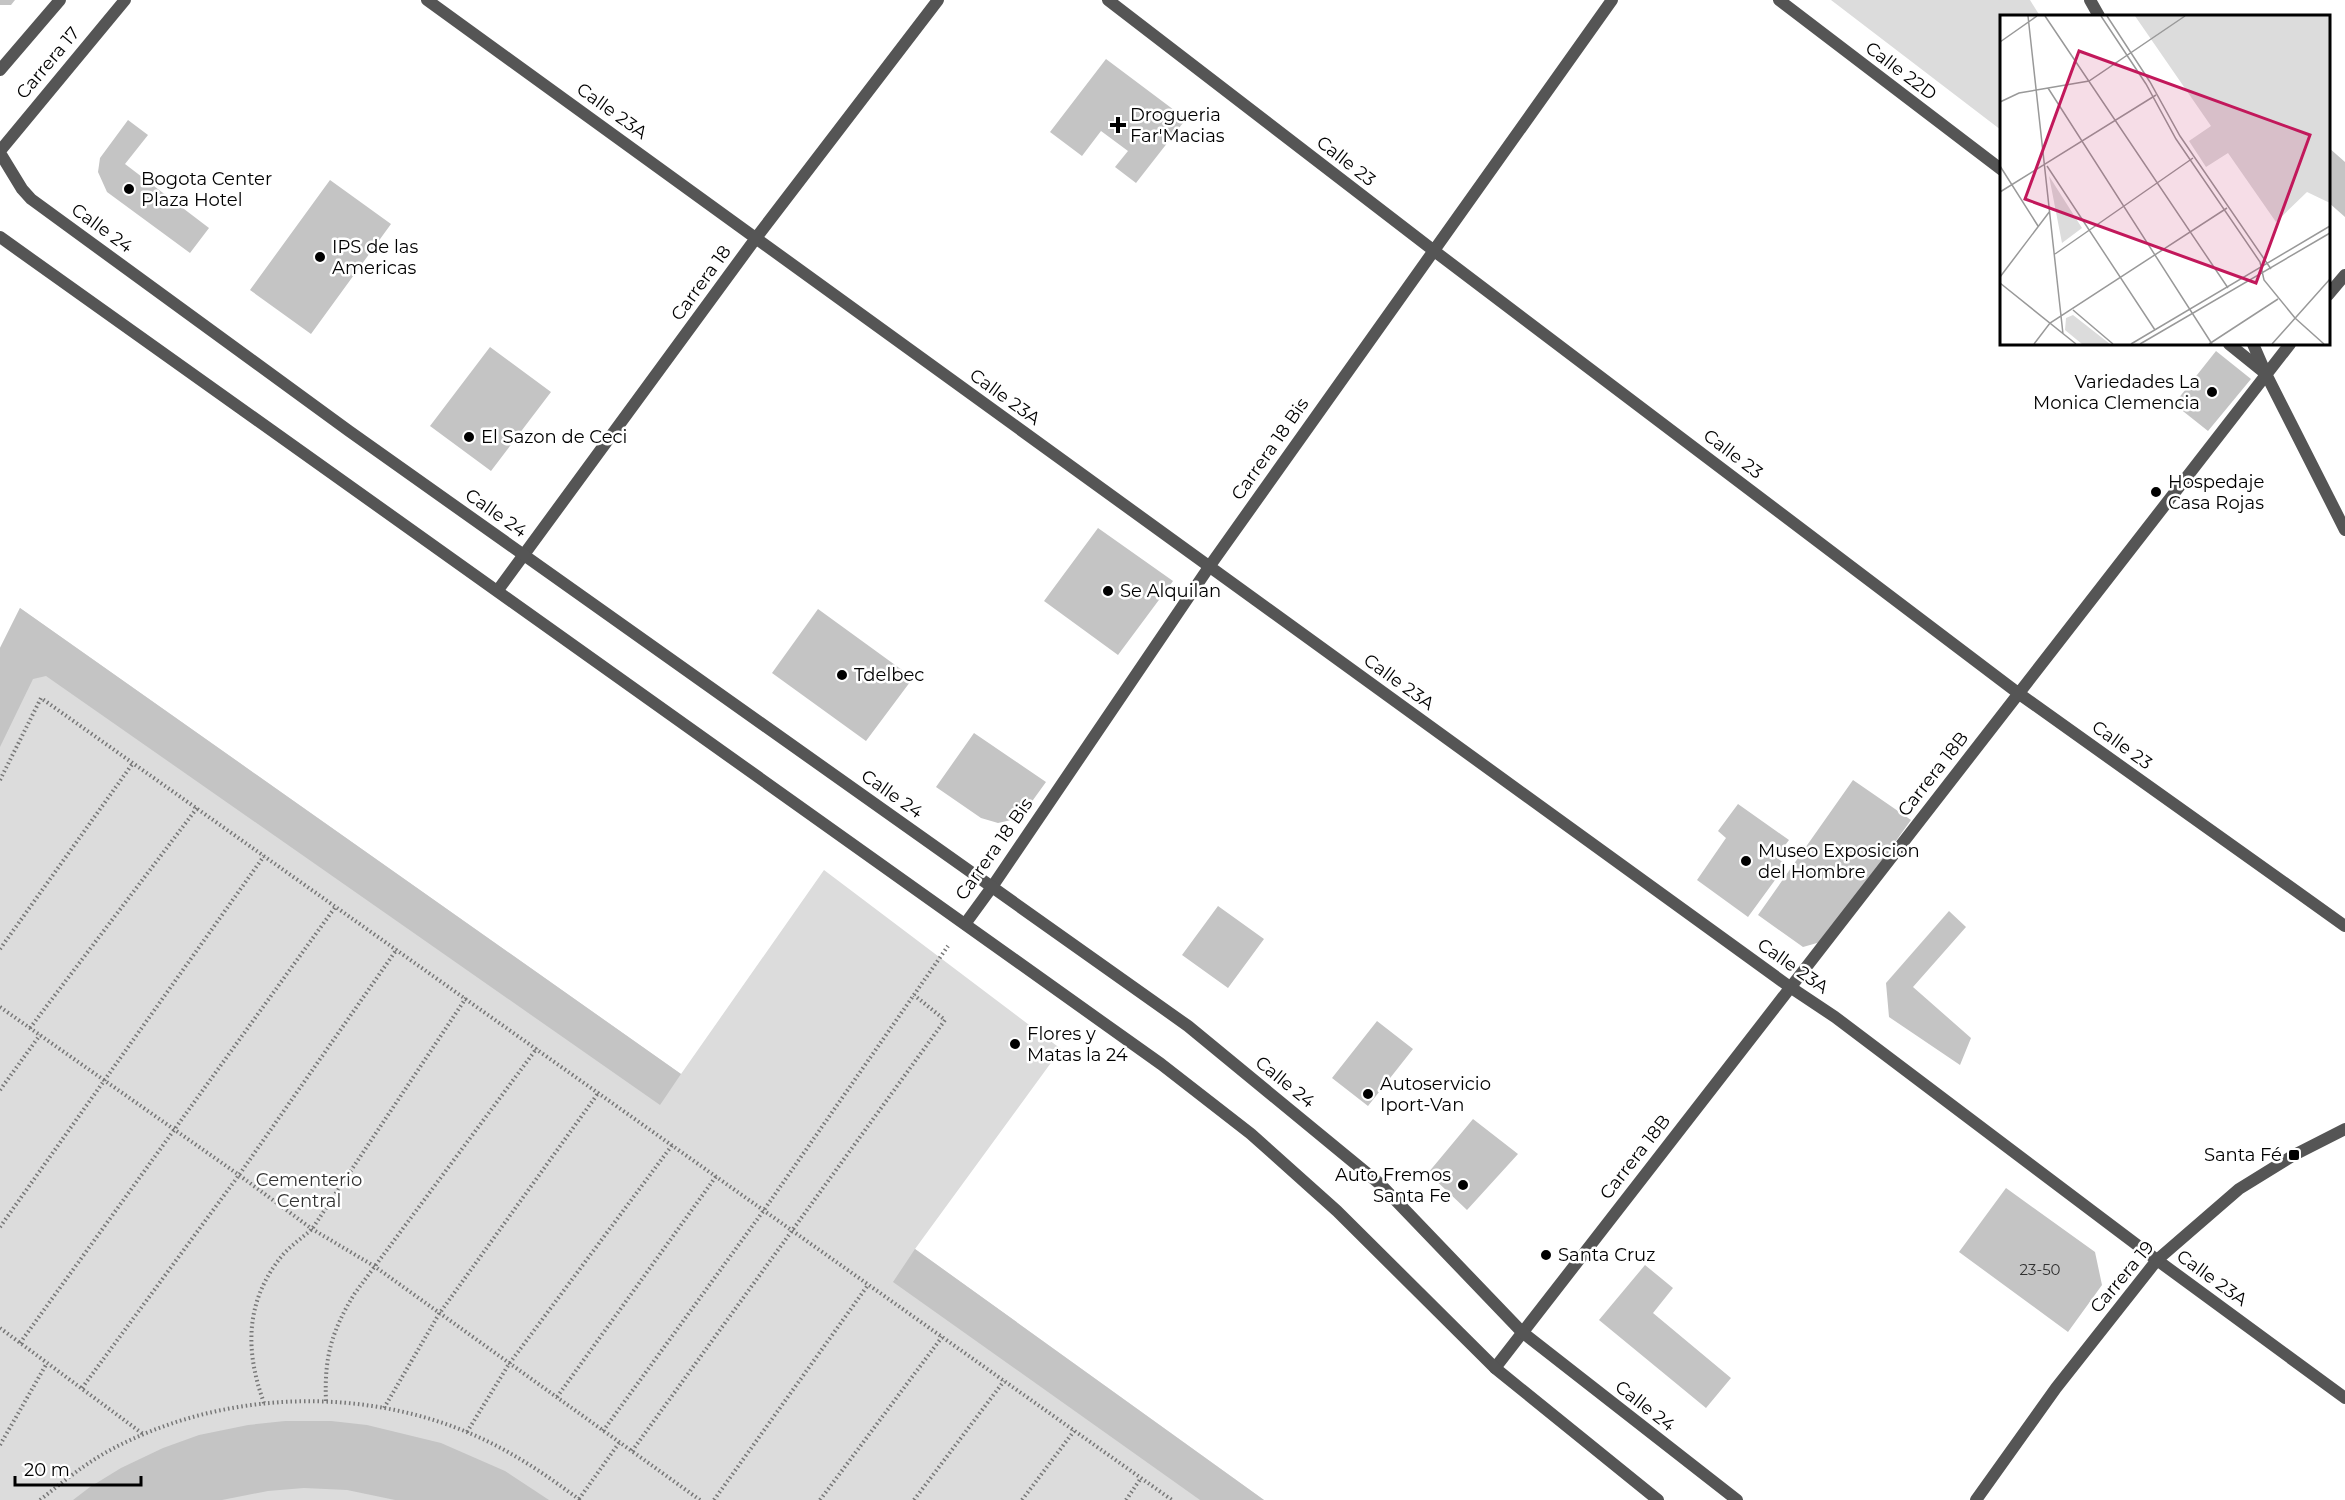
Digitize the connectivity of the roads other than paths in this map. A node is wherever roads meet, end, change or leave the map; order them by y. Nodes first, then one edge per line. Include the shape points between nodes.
1 (60, 0) edge
2 (125, 0) edge
3 (428, 0) edge
4 (938, 0) edge
5 (1108, 0) edge
6 (1612, 0) edge
7 (1779, 0) edge
8 (2090, 0) edge
9 (2098, 15) edge
10 (0, 70) edge
11 (0, 152) edge
12 (2000, 169) edge
13 (0, 237) edge
14 (756, 238) junction
15 (1433, 250) junction
16 (2345, 275) edge
17 (2330, 293) edge
18 (2230, 345) edge
19 (2253, 345) edge
20 (2289, 345) edge
21 (2266, 374) junction
22 (2345, 530) edge
23 (524, 555) junction
24 (1209, 567) junction
25 (498, 590) junction
26 (2018, 693) junction
27 (992, 887) junction
28 (965, 924) junction
29 (2345, 926) edge
30 (1790, 987) junction
31 (2345, 1129) edge
32 (2157, 1260) junction
33 (1522, 1332) junction
34 (1495, 1368) junction
35 (2345, 1398) edge
36 (1658, 1500) edge
37 (1737, 1500) edge
38 (1976, 1500) edge

1 - 10 street, Carrera 17
2 - 11 street, Carrera 17
3 - 14 street, Calle 23A
4 - 14 street, Carrera 18
5 - 15 street, Calle 23
6 - 15 street, Carrera 18 Bis
7 - 12 street, Calle 22D
8 - 9 street
11 - 23 street, Calle 24 via 31,199
13 - 25 street
14 - 23 street, Carrera 18
14 - 24 street, Calle 23A
15 - 24 street, Carrera 18 Bis
15 - 26 street, Calle 23
16 - 17 street
18 - 21 street
19 - 21 street
20 - 21 street, Carrera 18B
21 - 22 street
21 - 26 street, Carrera 18B
23 - 25 street, Carrera 18
23 - 27 street, Calle 24
24 - 27 street, Carrera 18 Bis
24 - 30 street, Calle 23A
25 - 28 street
26 - 29 street, Calle 23
26 - 30 street, Carrera 18B
27 - 28 street, Carrera 18 Bis
27 - 33 street, Calle 24 via 1188,1026 1380,1184
28 - 34 street via 1161,1064 1251,1134 1337,1211
30 - 32 street, Calle 23A
30 - 33 street, Carrera 18B
31 - 32 street, Carrera 19 via 2239,1189
32 - 35 street, Calle 23A
32 - 38 street, Carrera 19 via 2056,1388
33 - 34 street, Carrera 18B
33 - 37 street, Calle 24
34 - 36 street

